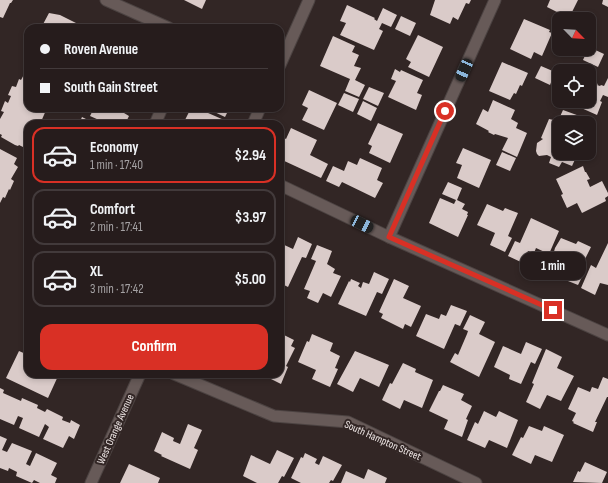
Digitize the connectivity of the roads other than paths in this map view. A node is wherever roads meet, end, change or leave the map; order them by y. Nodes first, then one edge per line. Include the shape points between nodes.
1 (106, 0) edge
2 (309, 0) edge
3 (495, 0) edge
4 (160, 24) edge
5 (284, 56) edge
6 (284, 187) edge
7 (389, 237) junction
8 (608, 335) edge
9 (138, 378) edge
10 (184, 378) edge
11 (90, 483) edge
12 (476, 483) edge

1 - 4 street
2 - 5 street
3 - 7 street
6 - 7 street
7 - 8 street
9 - 11 street, West Orange Avenue
10 - 12 street, South Hampton Street via 274,416 348,422

